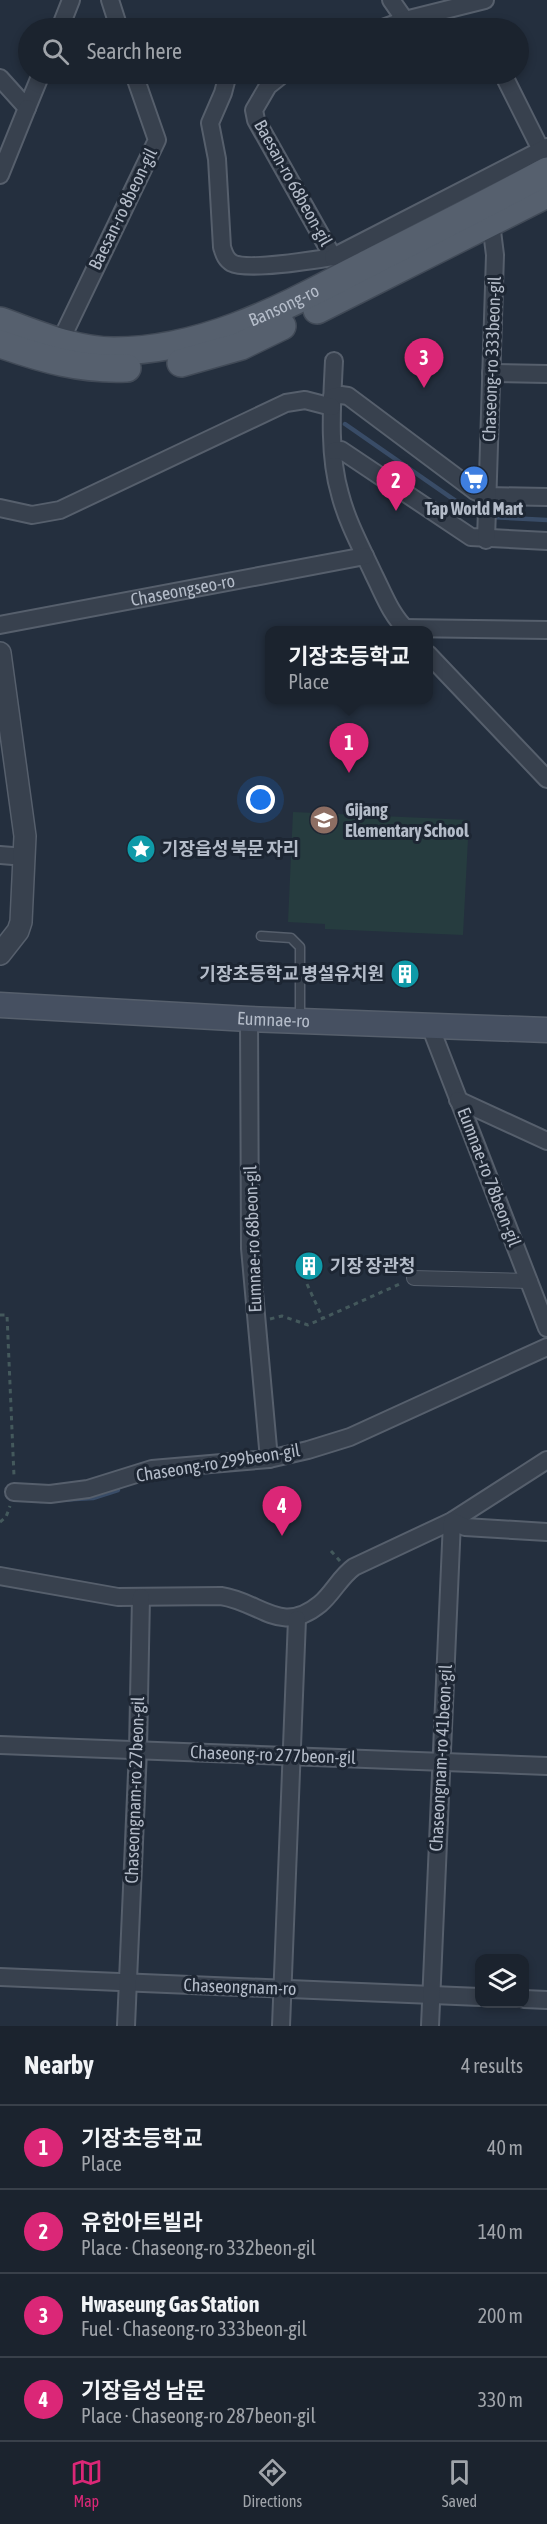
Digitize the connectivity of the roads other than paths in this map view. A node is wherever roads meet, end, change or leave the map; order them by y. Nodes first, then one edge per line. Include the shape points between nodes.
1 (71, 0) edge
2 (110, 0) edge
3 (391, 0) edge
4 (485, 0) edge
5 (64, 18) edge
6 (116, 18) edge
7 (403, 18) edge
8 (416, 18) edge
9 (0, 78) edge
10 (37, 84) edge
11 (137, 84) edge
12 (226, 84) edge
13 (270, 84) edge
14 (508, 84) edge
15 (27, 108) junction
16 (546, 158) edge
17 (0, 175) edge
18 (547, 194) edge
19 (457, 206) junction
20 (491, 223) junction
21 (333, 257) junction
22 (0, 321) edge
23 (60, 342) junction
24 (0, 344) edge
25 (334, 361) dead end
26 (491, 373) junction
27 (547, 374) edge
28 (332, 402) junction
29 (334, 451) junction
30 (547, 497) edge
31 (487, 501) junction
32 (0, 508) edge
33 (486, 535) junction
34 (547, 541) edge
35 (365, 556) junction
36 (0, 625) edge
37 (403, 626) edge
38 (433, 629) edge
39 (547, 630) edge
40 (0, 653) edge
41 (433, 658) edge
42 (547, 779) edge
43 (0, 855) edge
44 (25, 856) junction
45 (261, 936) dead end
46 (0, 954) edge
47 (0, 1005) edge
48 (249, 1019) junction
49 (300, 1021) junction
50 (430, 1026) junction
51 (547, 1030) edge
52 (458, 1100) junction
53 (547, 1142) edge
54 (414, 1278) road end
55 (530, 1281) junction
56 (547, 1282) edge
57 (547, 1328) edge
58 (547, 1347) edge
59 (269, 1459) junction
60 (547, 1460) edge
61 (14, 1492) road end
62 (452, 1521) junction
63 (547, 1532) edge
64 (0, 1576) edge
65 (141, 1597) junction
66 (297, 1618) junction
67 (0, 1745) edge
68 (138, 1750) junction
69 (293, 1756) junction
70 (440, 1762) junction
71 (547, 1766) edge
72 (0, 1977) edge
73 (128, 1983) junction
74 (283, 1989) junction
75 (431, 1995) junction
76 (475, 1997) edge
77 (529, 1999) edge
78 (547, 2000) edge
79 (126, 2026) edge
80 (281, 2026) edge
81 (430, 2026) edge

1 - 5 street
2 - 6 street
3 - 7 street
4 - 8 street
9 - 15 street
10 - 15 street
11 - 23 street, Baesan-ro 8beon-gil via 157,140
12 - 21 street, Baesan-ro 68beon-gil via 210,123 225,255 238,265
13 - 21 street, Baesan-ro 68beon-gil via 254,110 256,120
14 - 16 street
15 - 17 street
16 - 19 main road, Bansong-ro
18 - 20 main road, Bansong-ro
19 - 21 street
19 - 23 main road, Bansong-ro via 271,313 206,338 179,345 111,351
20 - 24 main road, Bansong-ro via 364,288 212,356 151,368 87,367 46,361
20 - 26 street, Chaseong-ro 333beon-gil via 495,255
22 - 23 main road, Bansong-ro
25 - 28 street
26 - 27 street
26 - 31 street, Chaseong-ro 333beon-gil
28 - 29 street
28 - 31 street via 341,395 348,396
28 - 32 street via 286,403 60,510 32,515
29 - 33 street via 341,450 471,537
29 - 35 street via 339,494
30 - 31 street
31 - 33 street, Chaseong-ro 333beon-gil
33 - 34 street
35 - 36 street, Chaseongseo-ro
35 - 37 street
38 - 39 street
40 - 44 street
41 - 42 street
43 - 44 street
44 - 46 street via 21,922
45 - 49 lane via 291,938 300,947
47 - 48 main road, Eumnae-ro
48 - 49 main road, Eumnae-ro
48 - 59 street, Eumnae-ro 68beon-gil via 250,1248
49 - 50 main road, Eumnae-ro
50 - 51 main road, Eumnae-ro
50 - 52 street, Eumnae-ro 78beon-gil
52 - 53 street
52 - 55 street, Eumnae-ro 78beon-gil
54 - 55 street
55 - 56 street
55 - 57 street, Eumnae-ro 78beon-gil
58 - 59 street, Chaseong-ro 299beon-gil via 350,1437
59 - 61 street, Chaseong-ro 299beon-gil via 152,1469 88,1489 50,1494
60 - 62 street
62 - 63 street via 465,1527
62 - 66 street via 354,1567 322,1603
62 - 70 street, Chaseongnam-ro 41beon-gil
64 - 65 street via 118,1597
65 - 66 street via 221,1596 272,1615
65 - 68 street, Chaseongnam-ro 27beon-gil
66 - 69 street
67 - 68 street, Chaseong-ro 277beon-gil
68 - 69 street, Chaseong-ro 277beon-gil
68 - 73 street, Chaseongnam-ro 27beon-gil
69 - 70 street, Chaseong-ro 277beon-gil
69 - 74 street
70 - 71 street, Chaseong-ro 277beon-gil
70 - 75 street, Chaseongnam-ro 41beon-gil
72 - 73 street, Chaseongnam-ro
73 - 74 street, Chaseongnam-ro
73 - 79 street, Chaseongnam-ro 27beon-gil
74 - 75 street, Chaseongnam-ro
74 - 80 street
75 - 76 street, Chaseongnam-ro
75 - 81 street, Chaseongnam-ro 41beon-gil
77 - 78 street

